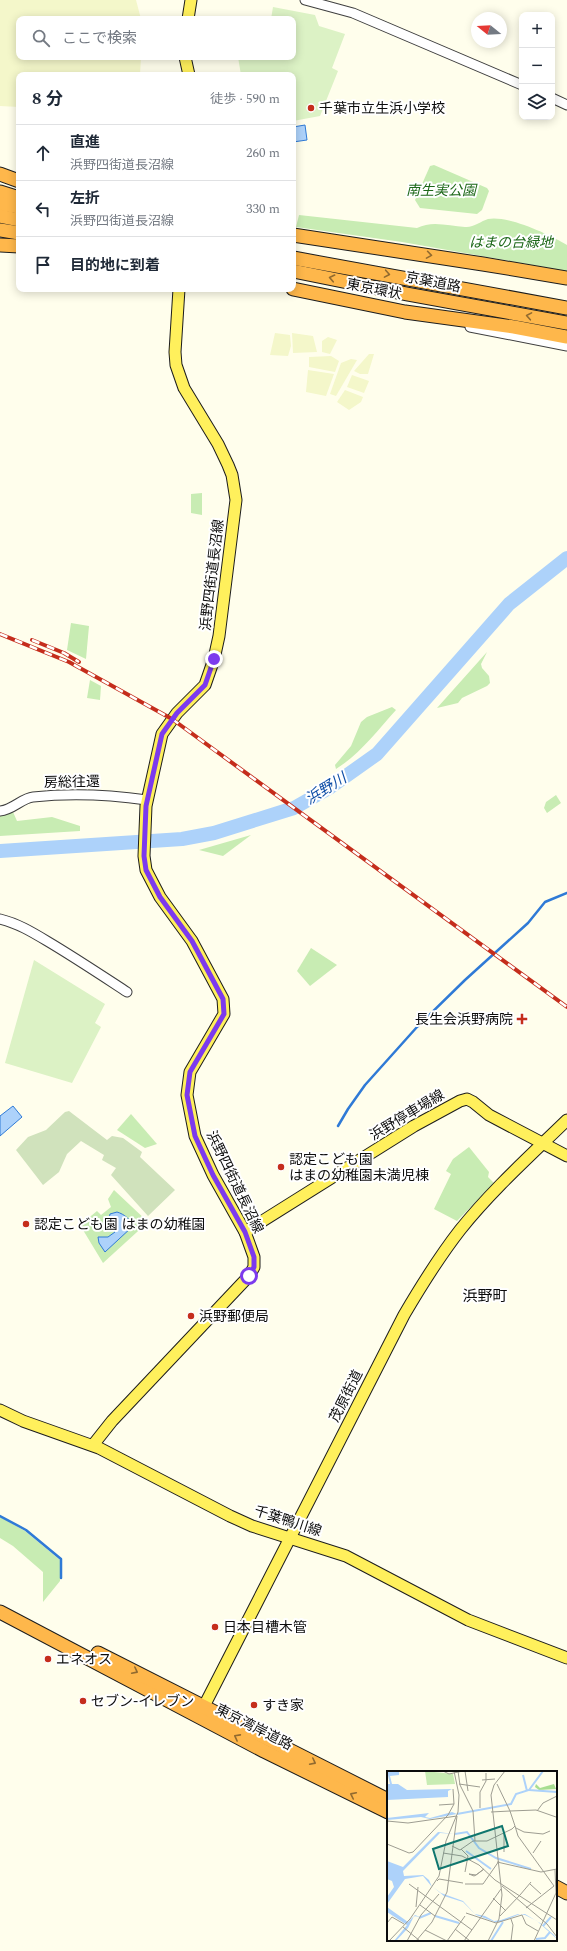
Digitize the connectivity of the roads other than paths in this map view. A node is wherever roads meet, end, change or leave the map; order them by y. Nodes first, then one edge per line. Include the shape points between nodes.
1 (191, 0) edge
2 (305, 0) edge
3 (188, 16) edge
4 (186, 60) edge
5 (188, 72) edge
6 (520, 84) edge
7 (555, 99) edge
8 (567, 105) edge
9 (0, 174) edge
10 (16, 180) edge
11 (0, 192) edge
12 (16, 197) edge
13 (0, 204) edge
14 (16, 207) edge
15 (0, 216) edge
16 (16, 219) edge
17 (0, 230) edge
18 (16, 233) edge
19 (296, 235) edge
20 (0, 245) edge
21 (16, 246) edge
22 (296, 259) edge
23 (296, 272) edge
24 (567, 278) edge
25 (296, 290) edge
26 (179, 292) edge
27 (567, 308) edge
28 (405, 312) junction
29 (567, 323) edge
30 (567, 337) edge
31 (567, 346) edge
32 (147, 800) junction
33 (0, 811) edge
34 (0, 919) edge
35 (127, 992) dead end
36 (567, 1120) edge
37 (543, 1143) junction
38 (567, 1156) edge
39 (245, 1232) junction
40 (0, 1410) edge
41 (93, 1446) junction
42 (290, 1538) junction
43 (0, 1603) edge
44 (0, 1612) edge
45 (567, 1658) edge
46 (201, 1712) junction
47 (387, 1800) edge
48 (387, 1812) edge
49 (557, 1888) edge
50 (567, 1893) edge
51 (557, 1897) edge
52 (567, 1902) edge

1 - 3 main road
2 - 6 street via 353,13
4 - 5 main road
7 - 8 street
9 - 10 highway
11 - 12 highway
13 - 14 highway
15 - 16 highway
17 - 18 highway
19 -> 24 highway
20 - 21 highway
22 -> 27 highway, 京葉道路
29 -> 23 highway, 京葉道路
25 - 28 highway, 東京環状
26 - 32 main road, 浜野四街道長沼線 via 176,365 184,388 228,465 236,500 214,659 205,685 177,713 162,734
28 - 30 highway, 東京環状
28 - 31 street
32 - 33 street, 房総往還 via 114,795 31,797
32 - 39 main road, 浜野四街道長沼線 via 144,856 146,870 160,897 192,941 223,999 224,1014 190,1072 187,1095 195,1136 213,1175
34 - 35 street via 12,922 41,938
36 - 37 main road, 茂原街道
37 - 38 main road, 浜野停車場線
37 - 39 main road, 浜野停車場線 via 489,1115 473,1102 467,1099 460,1101 414,1126
37 - 42 main road, 茂原街道 via 482,1204 426,1278 404,1315
39 - 41 main road, 浜野四街道長沼線 via 254,1257 254,1267 249,1276 112,1421
40 - 41 main road, 千葉鴨川線
41 - 42 main road, 千葉鴨川線 via 230,1516
42 - 45 main road, 千葉鴨川線 via 346,1556 468,1620
42 - 46 main road, 茂原街道
43 -> 46 highway, 東京湾岸道路
44 - 46 highway, 東京湾岸道路
46 -> 47 highway, 東京湾岸道路
48 -> 46 highway, 東京湾岸道路 via 264,1752
49 - 50 highway
51 - 52 highway

